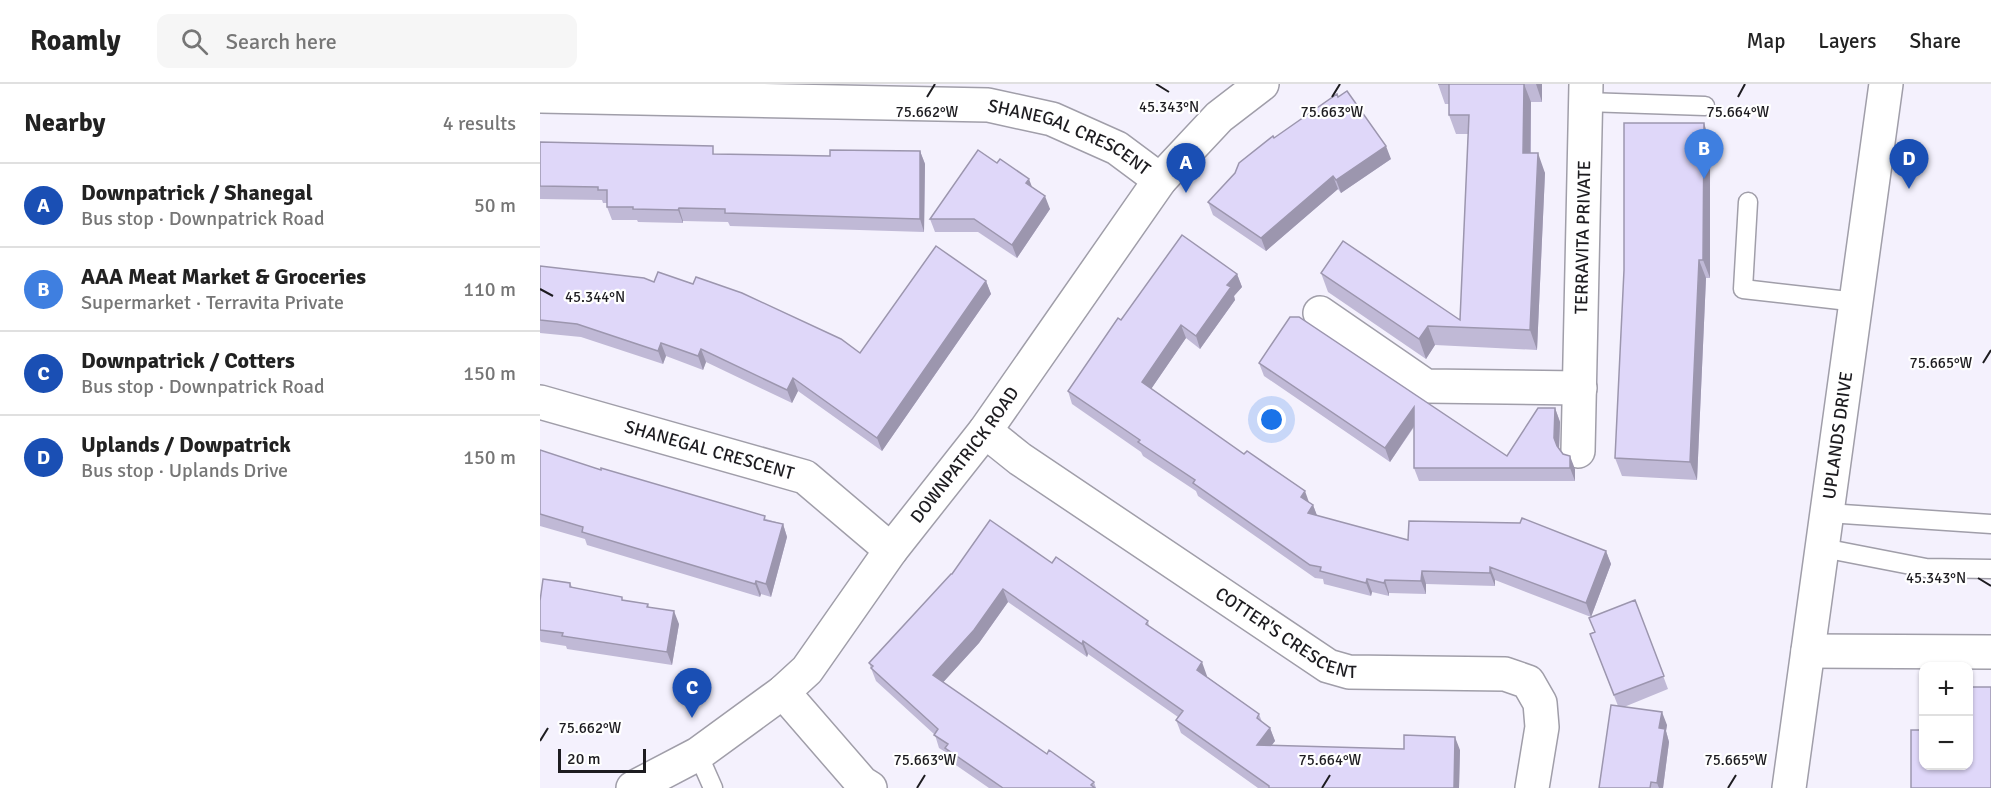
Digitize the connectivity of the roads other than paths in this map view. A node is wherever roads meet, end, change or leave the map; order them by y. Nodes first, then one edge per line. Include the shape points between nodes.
1 (1263, 84) edge
2 (1886, 84) edge
3 (1586, 93) edge
4 (540, 96) edge
5 (1705, 106) dead end
6 (1160, 180) junction
7 (1748, 202) dead end
8 (1857, 302) junction
9 (1320, 313) dead end
10 (1580, 388) junction
11 (540, 402) edge
12 (985, 431) junction
13 (1578, 451) dead end
14 (1828, 513) junction
15 (1991, 524) edge
16 (1823, 548) junction
17 (891, 550) junction
18 (1991, 569) edge
19 (1808, 651) junction
20 (1991, 652) edge
21 (783, 692) junction
22 (698, 754) junction
23 (633, 788) edge
24 (713, 788) edge
25 (870, 788) edge
26 (1532, 788) edge
27 (1789, 788) edge

1 - 6 street, DOWNPATRICK ROAD via 1219,117
2 - 8 street, UPLANDS DRIVE
3 - 5 lane
3 - 10 street, TERRAVITA PRIVATE
4 - 6 street, SHANEGAL CRESCENT via 988,105 1052,119 1117,148
6 - 12 street, DOWNPATRICK ROAD
7 - 8 lane via 1743,289
8 - 14 street, UPLANDS DRIVE
9 - 10 street via 1426,386
10 - 13 street, TERRAVITA PRIVATE
11 - 17 street, SHANEGAL CRESCENT via 806,477
12 - 17 street, DOWNPATRICK ROAD
12 - 26 street, COTTER'S CRESCENT via 1029,465 1328,666 1349,672 1505,674 1528,682 1540,703 1542,727
14 - 15 lane
14 - 16 street, UPLANDS DRIVE
16 - 18 lane via 1926,568
16 - 19 street, UPLANDS DRIVE
17 - 21 street, DOWNPATRICK ROAD via 807,670
19 - 20 street
19 - 27 street, UPLANDS DRIVE
21 - 22 street, DOWNPATRICK ROAD
21 - 25 street
22 - 23 street, DOWNPATRICK ROAD
22 - 24 lane

